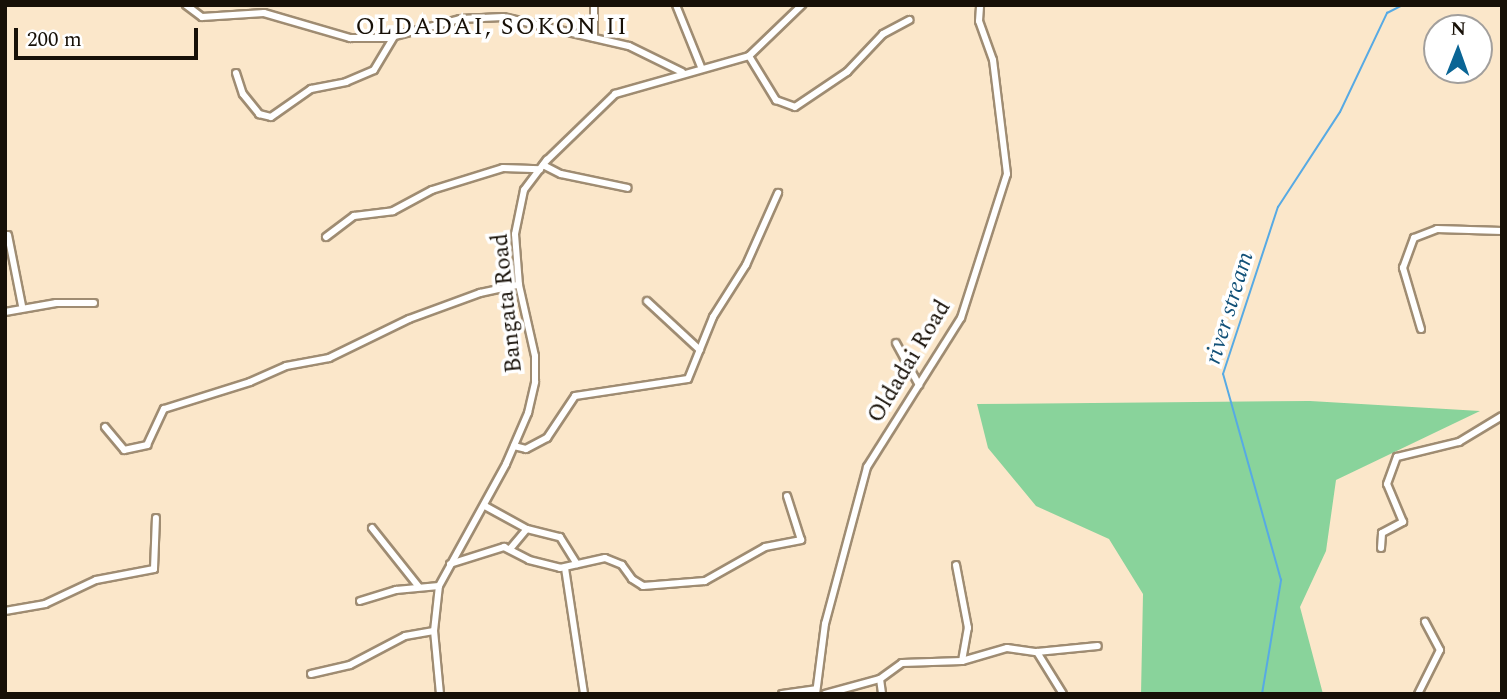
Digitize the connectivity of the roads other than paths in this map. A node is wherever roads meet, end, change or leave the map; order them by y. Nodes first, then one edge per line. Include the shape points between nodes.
1 (186, 5) edge
2 (593, 5) edge
3 (676, 5) edge
4 (802, 5) edge
5 (980, 5) edge
6 (909, 20) dead end
7 (394, 37) junction
8 (594, 38) junction
9 (749, 56) junction
10 (701, 67) junction
11 (682, 72) junction
12 (236, 73) dead end
13 (541, 167) junction
14 (628, 188) dead end
15 (778, 193) dead end
16 (1502, 231) edge
17 (8, 236) dead end
18 (326, 237) dead end
19 (519, 285) junction
20 (647, 301) dead end
21 (94, 303) dead end
22 (22, 306) junction
23 (5, 312) edge
24 (1421, 329) dead end
25 (896, 343) dead end
26 (700, 350) junction
27 (919, 384) junction
28 (1502, 416) edge
29 (105, 427) dead end
30 (514, 446) junction
31 (787, 496) dead end
32 (485, 506) junction
33 (156, 518) dead end
34 (372, 528) dead end
35 (527, 530) junction
36 (1381, 548) dead end
37 (510, 549) junction
38 (577, 564) junction
39 (448, 565) junction
40 (956, 565) dead end
41 (565, 568) junction
42 (439, 586) junction
43 (419, 587) junction
44 (360, 601) dead end
45 (5, 611) edge
46 (1425, 622) dead end
47 (434, 631) junction
48 (1098, 646) dead end
49 (1037, 652) junction
50 (962, 661) junction
51 (312, 674) dead end
52 (880, 679) junction
53 (816, 692) edge
54 (440, 694) edge
55 (584, 694) edge
56 (782, 694) edge
57 (825, 694) edge
58 (882, 694) edge
59 (1063, 694) edge
60 (1418, 694) edge

1 - 7 street via 197,16 209,18 264,13 345,37
2 - 8 street
3 - 10 street
4 - 9 street
5 - 27 street, Oldadai Road via 979,21 993,60 1007,174 961,318
6 - 9 street via 883,34 847,72 795,107 776,100
7 - 8 street via 460,19 494,16
7 - 12 street via 374,69 346,82 311,89 271,117 259,114 243,94
8 - 11 street via 652,54
9 - 10 street, Bangata Road
10 - 11 street, Bangata Road
11 - 13 street, Bangata Road via 615,94
13 - 14 street
13 - 18 street via 503,168 432,190 393,211 354,216
13 - 19 street, Bangata Road via 524,190 518,212
15 - 26 street
16 - 24 street via 1437,229 1414,238 1404,268
17 - 22 street
19 - 29 street via 480,293 409,319 329,358 286,366 250,383 164,409 147,445 124,450
19 - 30 street, Bangata Road via 536,370 528,412
20 - 26 street
21 - 22 street
22 - 23 street
25 - 27 street
26 - 30 street via 688,379 575,396 547,438 526,449
27 - 53 street, Oldadai Road via 878,446 860,485 825,624
28 - 36 street via 1459,442 1397,457 1387,484 1403,522 1382,533
30 - 32 street, Bangata Road
31 - 38 street via 801,540 765,547 705,581 643,586 622,565 605,558
32 - 35 street
32 - 39 street, Bangata Road
33 - 45 street via 154,569 96,580 45,604
34 - 43 street
35 - 37 street
35 - 38 street via 560,537
37 - 39 street via 489,549
37 - 41 street via 529,560
38 - 41 street
39 - 42 street, Bangata Road
40 - 50 street via 968,628
41 - 55 street
42 - 43 street
42 - 47 street, Bangata Road
43 - 44 street
46 - 60 street via 1440,650
47 - 51 street via 405,636 350,665
47 - 54 street, Bangata Road
48 - 49 street
49 - 50 street via 1007,648
49 - 59 street
50 - 52 street via 906,662
52 - 57 street
52 - 58 street
53 - 56 street

